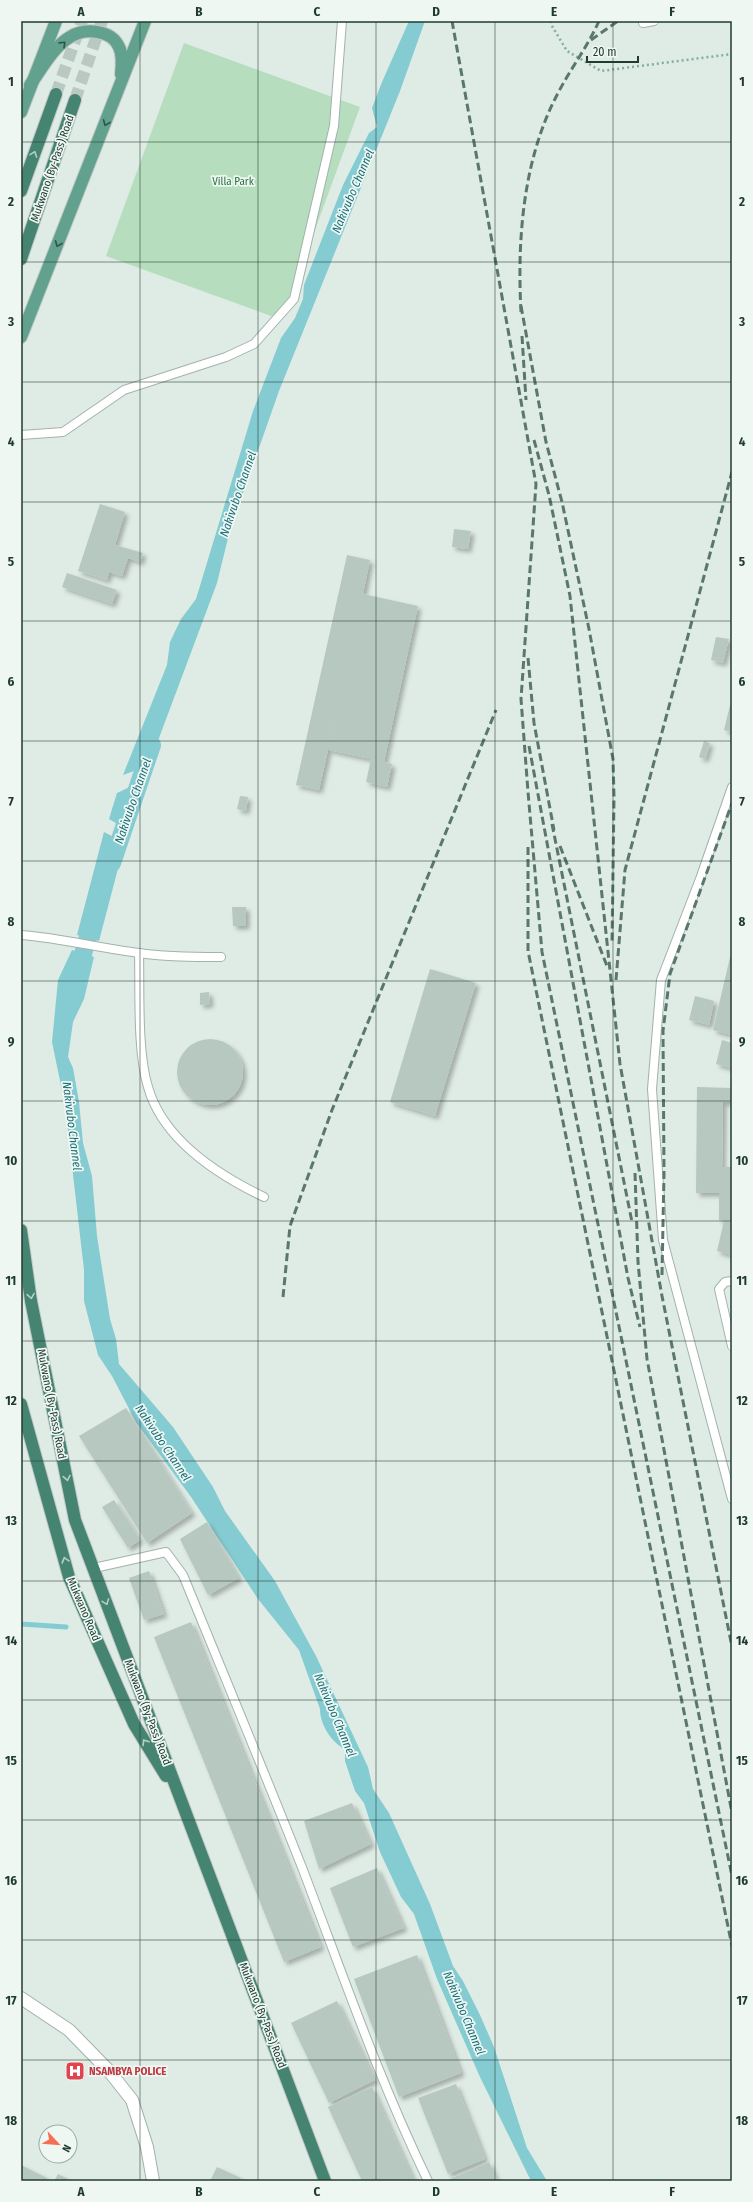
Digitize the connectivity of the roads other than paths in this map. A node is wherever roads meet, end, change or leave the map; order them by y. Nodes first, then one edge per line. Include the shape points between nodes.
1 (56, 21) edge
2 (145, 21) edge
3 (342, 21) edge
4 (654, 21) edge
5 (642, 23) dead end
6 (30, 85) junction
7 (56, 94) tunnel mouth
8 (117, 95) junction
9 (75, 100) tunnel mouth
10 (21, 112) edge
11 (21, 191) edge
12 (21, 259) edge
13 (21, 337) edge
14 (21, 435) edge
15 (732, 787) edge
16 (21, 936) edge
17 (139, 953) junction
18 (221, 957) dead end
19 (264, 1197) dead end
20 (21, 1230) edge
21 (732, 1281) edge
22 (732, 1346) edge
23 (21, 1404) edge
24 (732, 1499) edge
25 (94, 1568) junction
26 (181, 1799) junction
27 (21, 1998) edge
28 (153, 2181) edge
29 (325, 2181) edge
30 (428, 2181) edge

1 - 6 main road
2 - 8 main road
3 - 14 lane via 334,126 294,300 254,344 226,357 124,390 62,432
4 - 5 lane
6 -> 8 main road via 54,52 69,37 86,31 106,34 119,46 123,63
6 - 10 main road
11 -> 7 highway
8 -> 13 main road
9 - 12 highway, Mukwano (By-Pass) Road
15 - 24 lane via 661,980 652,1089 663,1240
16 - 17 lane via 48,937
17 - 18 lane via 179,958
17 - 19 lane via 143,1060 148,1087 158,1113 185,1146 219,1173
20 -> 25 highway, Mukwano (By-Pass) Road via 31,1301 75,1520
21 - 22 lane via 724,1282 719,1289
26 -> 23 highway, Mukwano Road via 134,1724 70,1577
25 -> 26 highway, Mukwano (By-Pass) Road
25 - 30 lane via 166,1552 183,1575 302,1870 358,2020
26 - 29 highway, Mukwano (By-Pass) Road
27 - 28 street via 69,2030 109,2070 132,2100 147,2147

